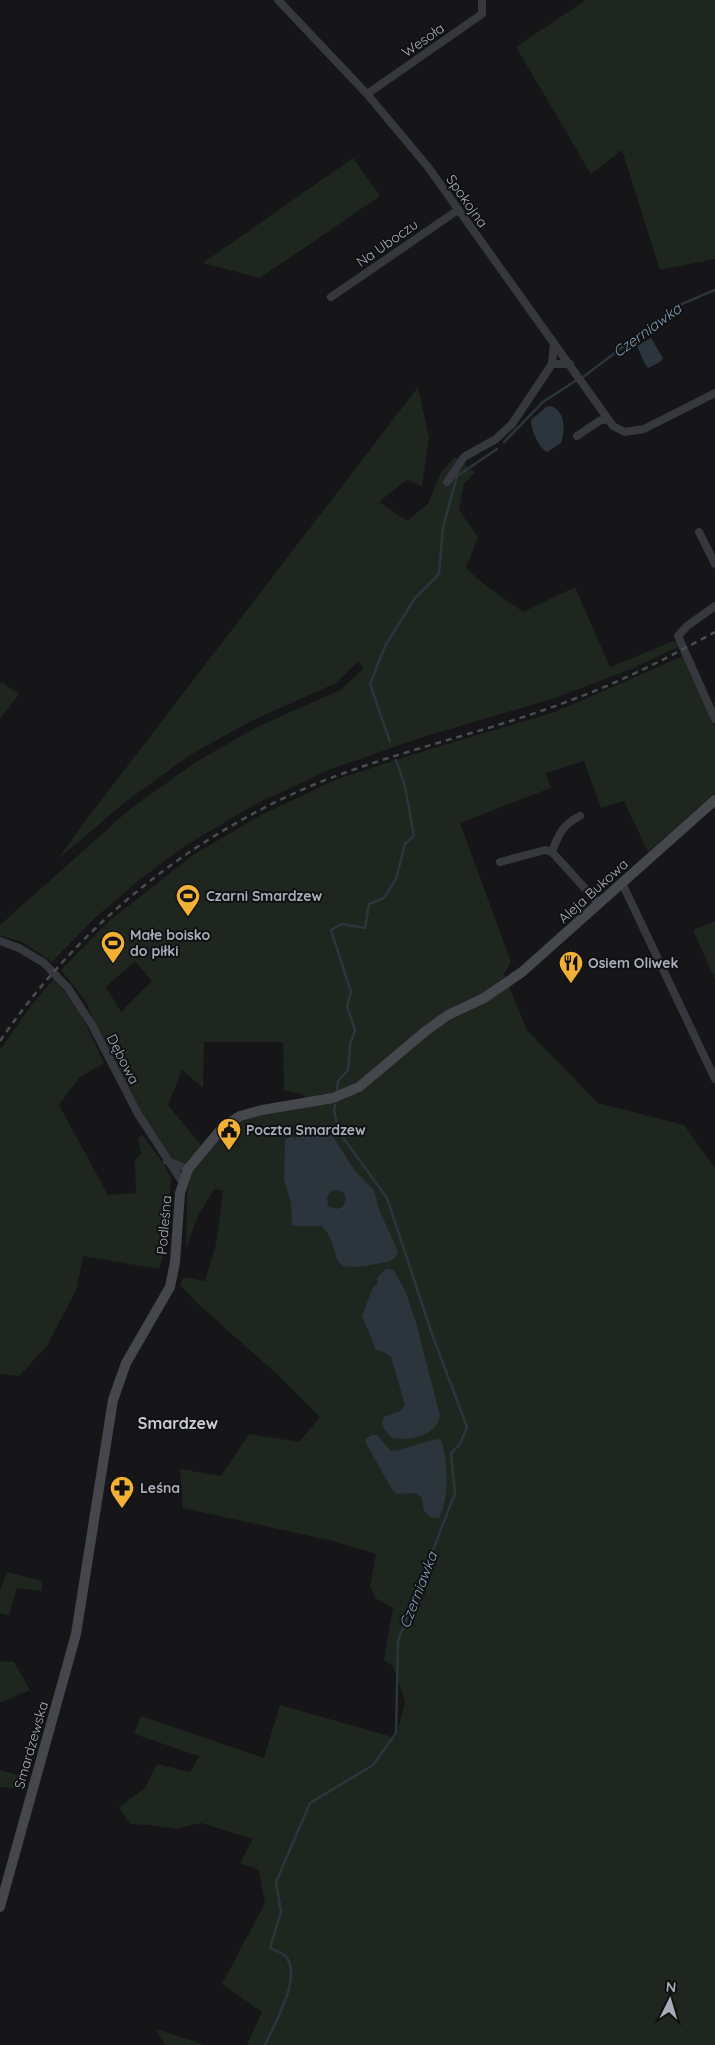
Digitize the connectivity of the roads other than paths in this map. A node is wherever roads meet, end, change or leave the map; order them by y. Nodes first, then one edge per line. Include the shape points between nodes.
1 (278, 0) edge
2 (482, 0) edge
3 (367, 94) junction
4 (458, 210) junction
5 (331, 298) dead end
6 (554, 343) junction
7 (552, 364) junction
8 (570, 364) junction
9 (715, 393) edge
10 (608, 419) junction
11 (577, 436) dead end
12 (447, 482) dead end
13 (699, 532) dead end
14 (715, 564) edge
15 (715, 606) edge
16 (715, 719) edge
17 (715, 800) edge
18 (580, 816) dead end
19 (552, 852) junction
20 (500, 862) dead end
21 (622, 884) junction
22 (599, 904) junction
23 (0, 941) edge
24 (484, 998) joint
25 (715, 1079) edge
26 (167, 1161) junction
27 (188, 1169) junction
28 (183, 1183) junction
29 (84, 1590) joint
30 (0, 1907) edge

1 - 3 street, Spokojna
2 - 3 street, Wesoła via 482,14
3 - 4 street, Spokojna via 428,167
4 - 5 street, Na Uboczu
4 - 6 street, Spokojna
6 - 7 street
6 - 8 street, Spokojna
7 - 8 street
7 - 12 street via 512,424 496,439 464,457
8 - 10 street, Spokojna
9 - 10 street, Spokojna via 644,429 620,430
10 - 11 street via 599,420
13 - 14 street
15 - 16 street via 678,636
17 - 21 street, Aleja Bukowa
18 - 19 street via 561,829
19 - 20 street via 545,850
19 - 22 street
21 - 22 street, Aleja Bukowa
21 - 25 street
22 - 24 street, Aleja Bukowa via 522,972
23 - 26 street, Dębowa via 31,954 54,972 81,1005 138,1114
24 - 27 street, Podleśna via 448,1015 349,1093 255,1111 232,1120
26 - 27 street
26 - 28 street, Dębowa
27 - 28 street, Podleśna
28 - 29 street, Podleśna via 170,1287 126,1363 113,1400
29 - 30 street, Smardzewska via 76,1634

